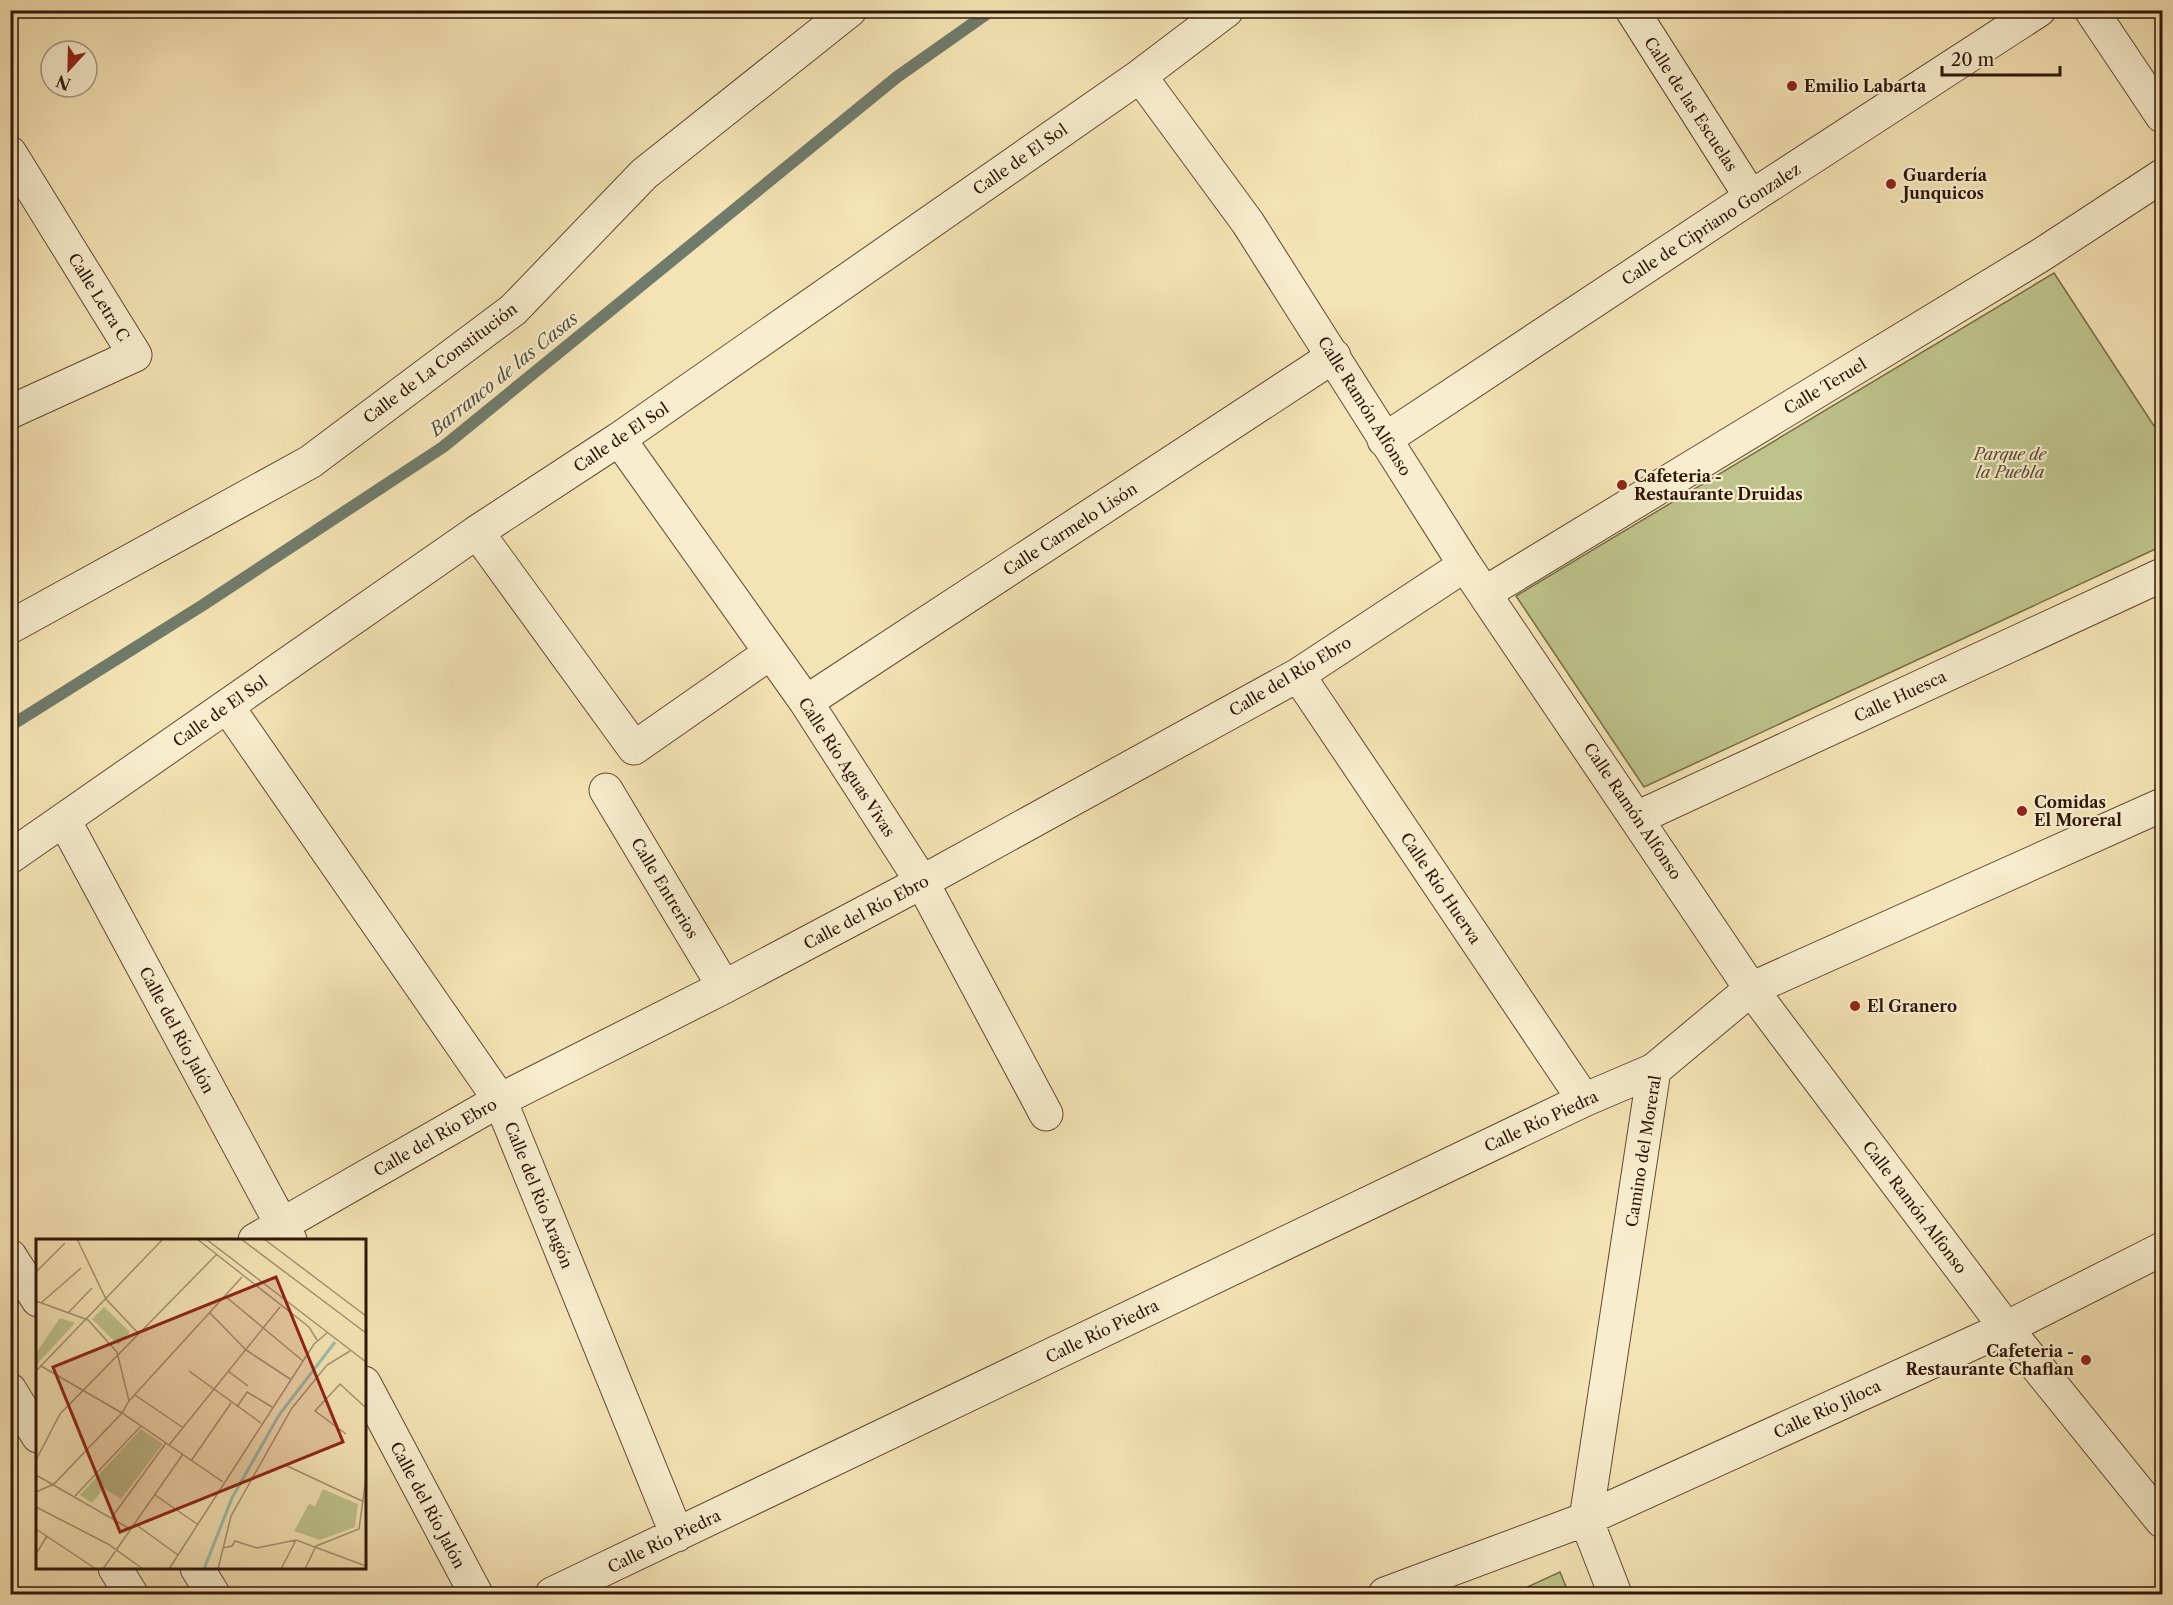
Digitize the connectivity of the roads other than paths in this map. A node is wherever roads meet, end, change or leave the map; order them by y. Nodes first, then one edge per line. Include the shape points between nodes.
1 (850, 10) edge
2 (1227, 10) edge
3 (1632, 10) edge
4 (2091, 10) edge
5 (2026, 14) edge
6 (1140, 76) junction
7 (2163, 116) edge
8 (10, 153) edge
9 (2163, 176) edge
10 (1751, 197) junction
11 (1334, 356) junction
12 (10, 412) edge
13 (619, 439) junction
14 (1384, 440) junction
15 (477, 532) junction
16 (1466, 565) junction
17 (2163, 575) edge
18 (1485, 593) junction
19 (10, 627) edge
20 (770, 652) junction
21 (1298, 675) junction
22 (806, 702) junction
23 (227, 706) junction
24 (606, 790) dead end
25 (2163, 805) edge
26 (1637, 818) junction
27 (64, 820) junction
28 (10, 856) edge
29 (922, 882) junction
30 (724, 987) junction
31 (1751, 989) junction
32 (1654, 1070) junction
33 (500, 1100) junction
34 (1584, 1100) junction
35 (1046, 1114) dead end
36 (276, 1235) edge
37 (2163, 1249) edge
38 (10, 1256) edge
39 (36, 1297) edge
40 (2006, 1328) junction
41 (366, 1387) edge
42 (10, 1390) edge
43 (36, 1433) edge
44 (1586, 1519) junction
45 (2163, 1521) edge
46 (677, 1535) junction
47 (116, 1569) edge
48 (198, 1569) edge
49 (131, 1594) edge
50 (213, 1594) edge
51 (476, 1594) edge
52 (552, 1594) edge
53 (1385, 1594) edge
54 (1615, 1594) edge

1 - 19 street, Calle de La Constitución via 644,174 513,310 310,462
2 - 6 street, Calle de El Sol
3 - 10 street, Calle de las Escuelas
4 - 7 street
5 - 10 street, Calle de Cipriano Gonzalez
6 - 11 street, Calle Ramón Alfonso via 1248,224
6 - 13 street, Calle de El Sol
8 - 12 street, Calle Letra C via 135,355
9 - 18 street, Calle Teruel via 2041,255
10 - 14 street, Calle de Cipriano Gonzalez
11 - 14 street, Calle Ramón Alfonso
11 - 22 street, Calle Carmelo Lisón
13 - 15 street, Calle de El Sol
13 - 20 street, Calle Río Aguas Vivas
14 - 16 street, Calle Ramón Alfonso
15 - 20 street via 634,748
15 - 23 street, Calle de El Sol
16 - 18 street, Calle Ramón Alfonso
16 - 21 street, Calle del Río Ebro
17 - 26 street, Calle Huesca
18 - 26 street, Calle Ramón Alfonso
20 - 22 street, Calle Río Aguas Vivas
21 - 29 street, Calle del Río Ebro
21 - 34 street, Calle Río Huerva
22 - 29 street, Calle Río Aguas Vivas
23 - 27 street, Calle de El Sol
23 - 33 street, Calle del Río Aragón
24 - 30 street, Calle Entrerios
25 - 31 street, Camino del Moreral
26 - 31 street, Calle Ramón Alfonso
27 - 28 street, Calle de El Sol
27 - 36 street, Calle del Río Jalón
29 - 30 street, Calle del Río Ebro
29 - 35 street, Calle Río Aguas Vivas
30 - 33 street, Calle del Río Ebro
31 - 32 street, Camino del Moreral
31 - 40 street, Calle Ramón Alfonso
32 - 34 street, Calle Río Piedra
32 - 44 street, Camino del Moreral
33 - 36 street, Calle del Río Ebro
33 - 46 street, Calle del Río Aragón
34 - 46 street, Calle Río Piedra
37 - 40 street, Calle Río Jiloca
38 - 39 street
40 - 44 street, Calle Río Jiloca
40 - 45 street, Calle Ramón Alfonso
41 - 51 street, Calle del Río Jalón
42 - 43 street
44 - 53 street
44 - 54 street
46 - 52 street, Calle Río Piedra
47 - 49 street
48 - 50 street

